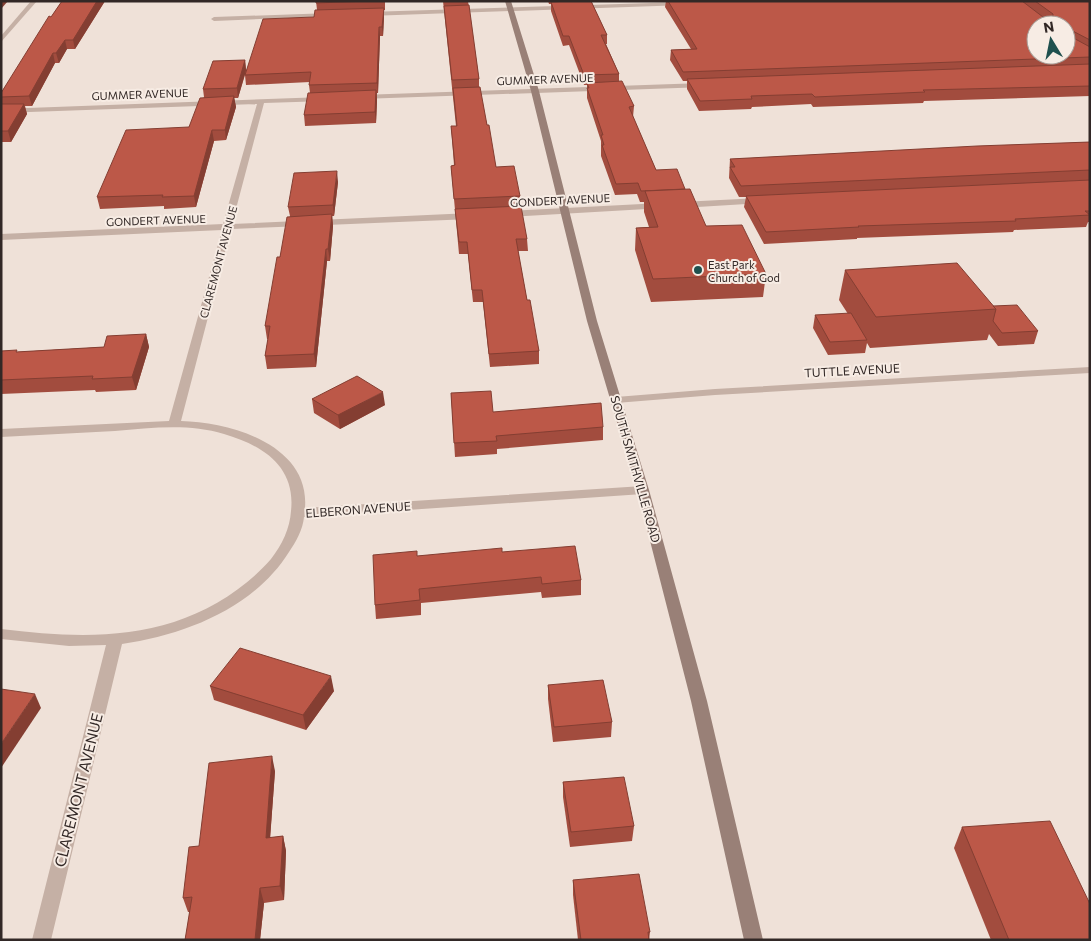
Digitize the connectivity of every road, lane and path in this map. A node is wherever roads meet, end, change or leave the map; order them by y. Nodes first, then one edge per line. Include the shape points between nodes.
1 (34, 1) edge
2 (691, 4) edge
3 (509, 5) edge
4 (365, 14) edge
5 (335, 15) edge
6 (214, 19) dead end
7 (1, 40) edge
8 (716, 84) edge
9 (535, 91) junction
10 (331, 98) edge
11 (351, 98) edge
12 (262, 101) junction
13 (1, 111) edge
14 (769, 201) edge
15 (565, 211) junction
16 (227, 228) junction
17 (1, 237) edge
18 (1090, 370) edge
19 (616, 400) junction
20 (174, 424) junction
21 (1, 433) edge
22 (643, 490) junction
23 (299, 513) junction
24 (1, 634) edge
25 (115, 640) junction
26 (41, 940) edge
27 (754, 940) edge

1 - 7 street
2 - 3 street
3 - 4 street
3 - 9 main road, SOUTH SMITHVILLE ROAD
5 - 6 street
8 - 9 street, GUMMER AVENUE
9 - 11 street, GUMMER AVENUE
9 - 15 main road, SOUTH SMITHVILLE ROAD
10 - 12 street, GUMMER AVENUE
12 - 13 street, GUMMER AVENUE
12 - 16 street, CLAREMONT AVENUE
14 - 15 street, GONDERT AVENUE
15 - 16 street, GONDERT AVENUE
15 - 19 main road, SOUTH SMITHVILLE ROAD
16 - 17 street, GONDERT AVENUE
16 - 20 street, CLAREMONT AVENUE
18 - 19 street, TUTTLE AVENUE
19 - 22 main road, SOUTH SMITHVILLE ROAD
20 - 21 street, ELBERON AVENUE
20 - 23 street, ELBERON AVENUE via 226,431 259,443 279,457 291,471 298,489
22 - 23 street, ELBERON AVENUE
22 - 27 main road, SOUTH SMITHVILLE ROAD via 699,701
23 - 25 street via 295,531 280,556 253,585 216,610 181,625 144,636
24 - 25 street via 76,642
25 - 26 street, CLAREMONT AVENUE

